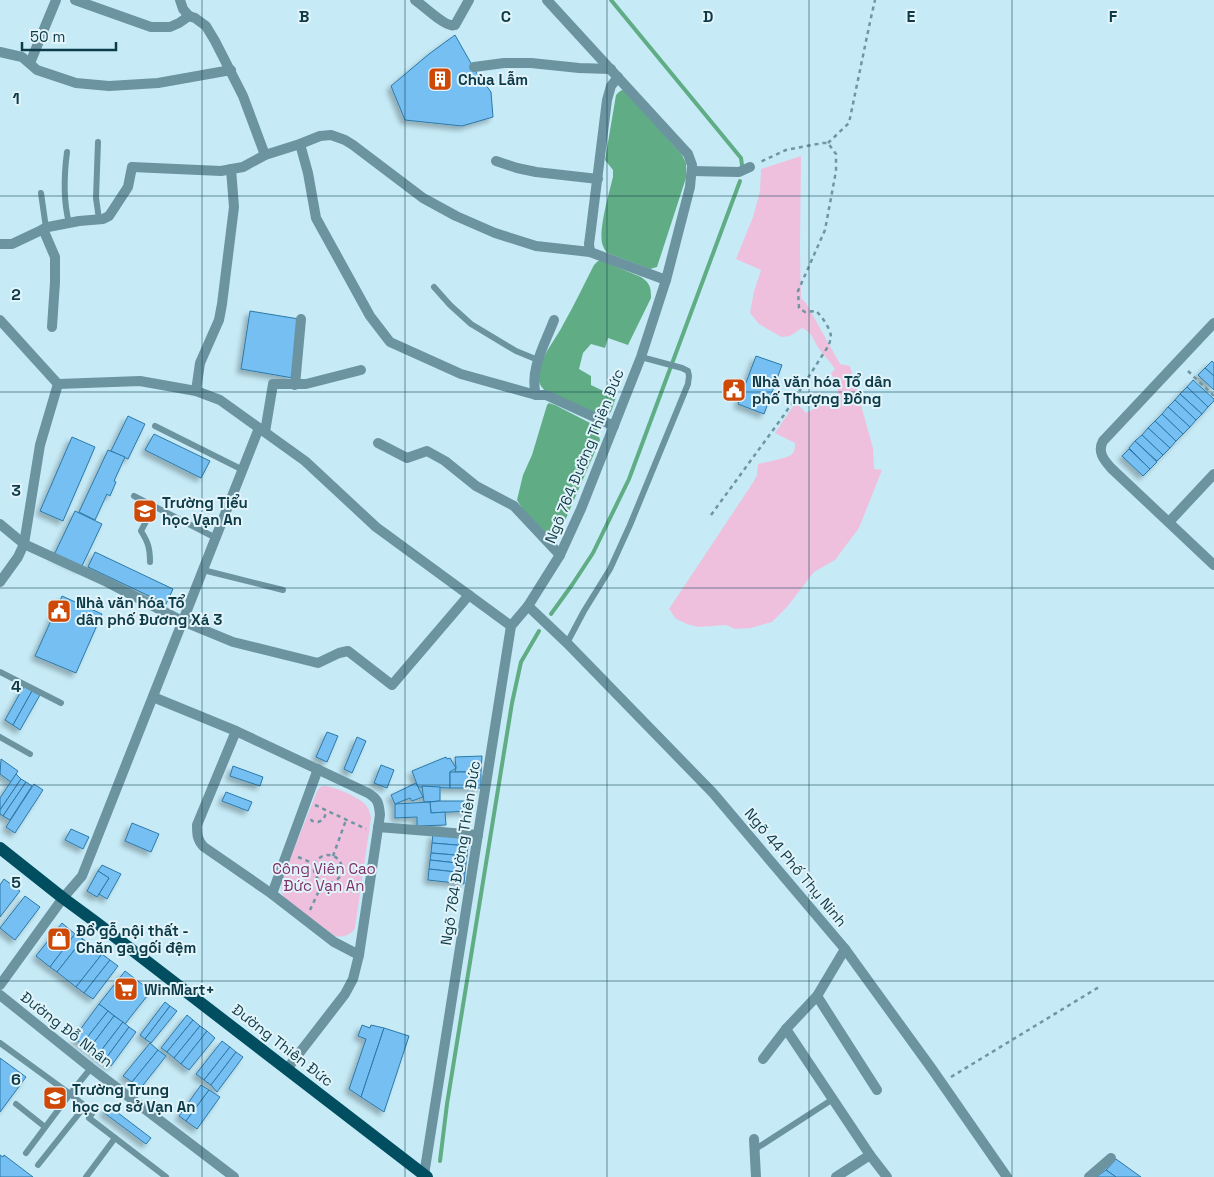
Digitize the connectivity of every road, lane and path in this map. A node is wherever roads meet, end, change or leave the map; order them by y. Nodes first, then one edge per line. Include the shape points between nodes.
1 (56, 0) edge
2 (75, 0) edge
3 (180, 0) edge
4 (415, 0) edge
5 (470, 0) edge
6 (547, 0) edge
7 (875, 0) edge
8 (189, 16) junction
9 (0, 52) edge
10 (30, 63) junction
11 (474, 66) dead end
12 (231, 70) junction
13 (615, 73) junction
14 (98, 142) dead end
15 (828, 143) junction
16 (300, 144) junction
17 (67, 152) dead end
18 (265, 155) junction
19 (496, 161) dead end
20 (750, 168) joint
21 (232, 169) junction
22 (692, 171) junction
23 (598, 179) junction
24 (41, 193) dead end
25 (99, 219) junction
26 (69, 223) junction
27 (44, 228) junction
28 (0, 244) edge
29 (590, 252) junction
30 (666, 280) junction
31 (434, 287) dead end
32 (301, 319) dead end
33 (0, 320) edge
34 (554, 320) dead end
35 (1214, 323) edge
36 (52, 327) dead end
37 (641, 357) junction
38 (538, 360) junction
39 (361, 370) dead end
40 (1188, 371) dead end
41 (58, 384) junction
42 (295, 384) junction
43 (196, 391) junction
44 (536, 395) junction
45 (1214, 396) edge
46 (156, 426) dead end
47 (614, 426) junction
48 (262, 430) junction
49 (378, 443) dead end
50 (242, 470) junction
51 (1214, 474) edge
52 (134, 496) dead end
53 (154, 506) junction
54 (711, 515) dead end
55 (1169, 522) junction
56 (0, 524) edge
57 (216, 538) junction
58 (24, 544) junction
59 (560, 554) junction
60 (150, 562) dead end
61 (1214, 565) edge
62 (203, 570) junction
63 (0, 582) edge
64 (283, 590) dead end
65 (469, 595) junction
66 (528, 606) junction
67 (182, 621) junction
68 (511, 626) junction
69 (567, 643) junction
70 (0, 672) edge
71 (153, 697) junction
72 (61, 703) dead end
73 (236, 731) junction
74 (0, 737) edge
75 (30, 754) dead end
76 (318, 769) junction
77 (314, 804) dead end
78 (325, 809) junction
79 (309, 816) dead end
80 (346, 820) junction
81 (378, 827) junction
82 (368, 830) dead end
83 (478, 834) junction
84 (0, 848) edge
85 (294, 855) dead end
86 (333, 856) junction
87 (315, 864) junction
88 (341, 871) junction
89 (362, 874) dead end
90 (323, 882) junction
91 (272, 894) junction
92 (63, 898) junction
93 (308, 914) dead end
94 (845, 949) junction
95 (360, 956) junction
96 (0, 985) edge
97 (1099, 987) dead end
98 (0, 996) edge
99 (816, 996) junction
100 (786, 1029) junction
101 (0, 1043) edge
102 (763, 1059) dead end
103 (91, 1068) junction
104 (287, 1069) junction
105 (941, 1083) junction
106 (877, 1090) dead end
107 (70, 1094) junction
108 (833, 1099) junction
109 (16, 1104) dead end
110 (85, 1106) junction
111 (45, 1127) junction
112 (114, 1138) junction
113 (754, 1139) dead end
114 (754, 1150) junction
115 (26, 1152) dead end
116 (870, 1155) junction
117 (1111, 1158) dead end
118 (38, 1165) dead end
119 (424, 1176) edge
120 (86, 1177) edge
121 (166, 1177) edge
122 (234, 1177) edge
123 (756, 1177) edge
124 (836, 1177) edge
125 (887, 1177) edge
126 (1007, 1177) edge
127 (1089, 1177) edge

1 - 10 street
2 - 8 street via 151,28 170,27
3 - 8 street
4 - 5 street via 453,26
6 - 13 street
7 - 15 path via 850,123
8 - 12 street via 206,26
9 - 10 street via 22,57
10 - 12 street via 37,70 76,83 109,86 158,83
11 - 13 street via 531,63
12 - 18 street
13 - 22 street via 688,154
13 - 23 street via 607,100
14 - 25 lane via 96,198
15 - 20 path via 786,150
15 - 54 path via 836,154 836,171 825,230 798,291 798,298 802,311 820,314 832,338 784,414
16 - 18 street
16 - 29 street via 331,135 345,140 423,198 456,216 536,246
16 - 44 street via 316,218 370,316 390,342 461,374
17 - 26 lane via 65,198
18 - 21 street
19 - 23 street via 536,172
20 - 22 street via 739,172
21 - 25 street via 132,168 128,188 109,216
21 - 43 street via 234,206 222,304 219,320 200,363
22 - 30 street, Ngõ 764 Đường Thiên Đức
23 - 29 street
24 - 27 lane
25 - 26 street
26 - 27 street
27 - 28 street via 12,244
27 - 36 street via 55,257
29 - 30 street
30 - 37 street, Ngõ 764 Đường Thiên Đức
31 - 38 lane via 471,324
32 - 42 street
33 - 41 street
34 - 38 street
35 - 55 street via 1101,444 1101,455 1111,468
37 - 47 street, Ngõ 764 Đường Thiên Đức
37 - 69 lane via 688,371 688,384 610,569
38 - 44 street via 533,377
39 - 42 street
40 - 45 path
41 - 43 street via 140,381
41 - 58 street via 40,445
42 - 48 street via 273,384
43 - 48 street via 220,400
44 - 47 street via 546,395
46 - 50 lane
47 - 59 street, Ngõ 764 Đường Thiên Đức
48 - 50 street
48 - 65 street via 305,461 376,527
49 - 59 street via 407,458 427,451 445,461 476,486 514,506
50 - 57 street
51 - 55 street
52 - 53 lane
53 - 57 lane
53 - 60 lane via 141,531 148,542
55 - 61 street
56 - 58 street
57 - 62 street
58 - 63 street
58 - 67 street
59 - 66 street, Ngõ 764 Đường Thiên Đức
62 - 64 lane
62 - 67 street
65 - 67 street via 392,685 348,651 318,663 233,642
65 - 68 street
66 - 68 street, Ngõ 764 Đường Thiên Đức
66 - 69 street, Ngõ 44 Phố Thụ Ninh
67 - 71 street
68 - 83 street, Ngõ 764 Đường Thiên Đức
69 - 94 street, Ngõ 44 Phố Thụ Ninh via 713,793
70 - 72 lane
71 - 73 street
71 - 92 street via 82,876
73 - 76 street
73 - 91 street via 201,814 196,835 204,847
74 - 75 lane
76 - 81 street via 376,798 380,815
76 - 91 street
77 - 78 path
78 - 79 path via 325,816 320,822 312,821
78 - 80 path
80 - 82 path
80 - 86 path
81 - 83 street
81 - 95 street
83 - 119 street, Ngõ 764 Đường Thiên Đức
84 - 92 main road, Đường Thiên Đức
85 - 87 path
86 - 87 path via 322,856
86 - 88 path via 339,860
87 - 90 path via 314,872
88 - 89 path
88 - 90 path via 336,880
90 - 93 path
91 - 95 street via 334,942
92 - 96 street
92 - 104 main road, Đường Thiên Đức
94 - 99 street
94 - 105 street, Ngõ 44 Phố Thụ Ninh
95 - 104 street via 345,994
97 - 105 path
98 - 103 street, Đường Đỗ Nhân
99 - 100 street
99 - 106 street
100 - 102 street
100 - 108 street
101 - 107 lane
103 - 107 lane
103 - 122 street, Đường Đỗ Nhân
104 - 119 main road, Đường Thiên Đức
105 - 126 street, Ngõ 44 Phố Thụ Ninh
107 - 110 lane
107 - 111 lane
108 - 114 lane
108 - 116 street
109 - 111 lane
110 - 112 lane via 93,1112 89,1118
110 - 118 lane
111 - 115 lane
112 - 120 lane
112 - 121 lane
113 - 114 street
114 - 123 street
116 - 124 street
116 - 125 street
117 - 127 street

